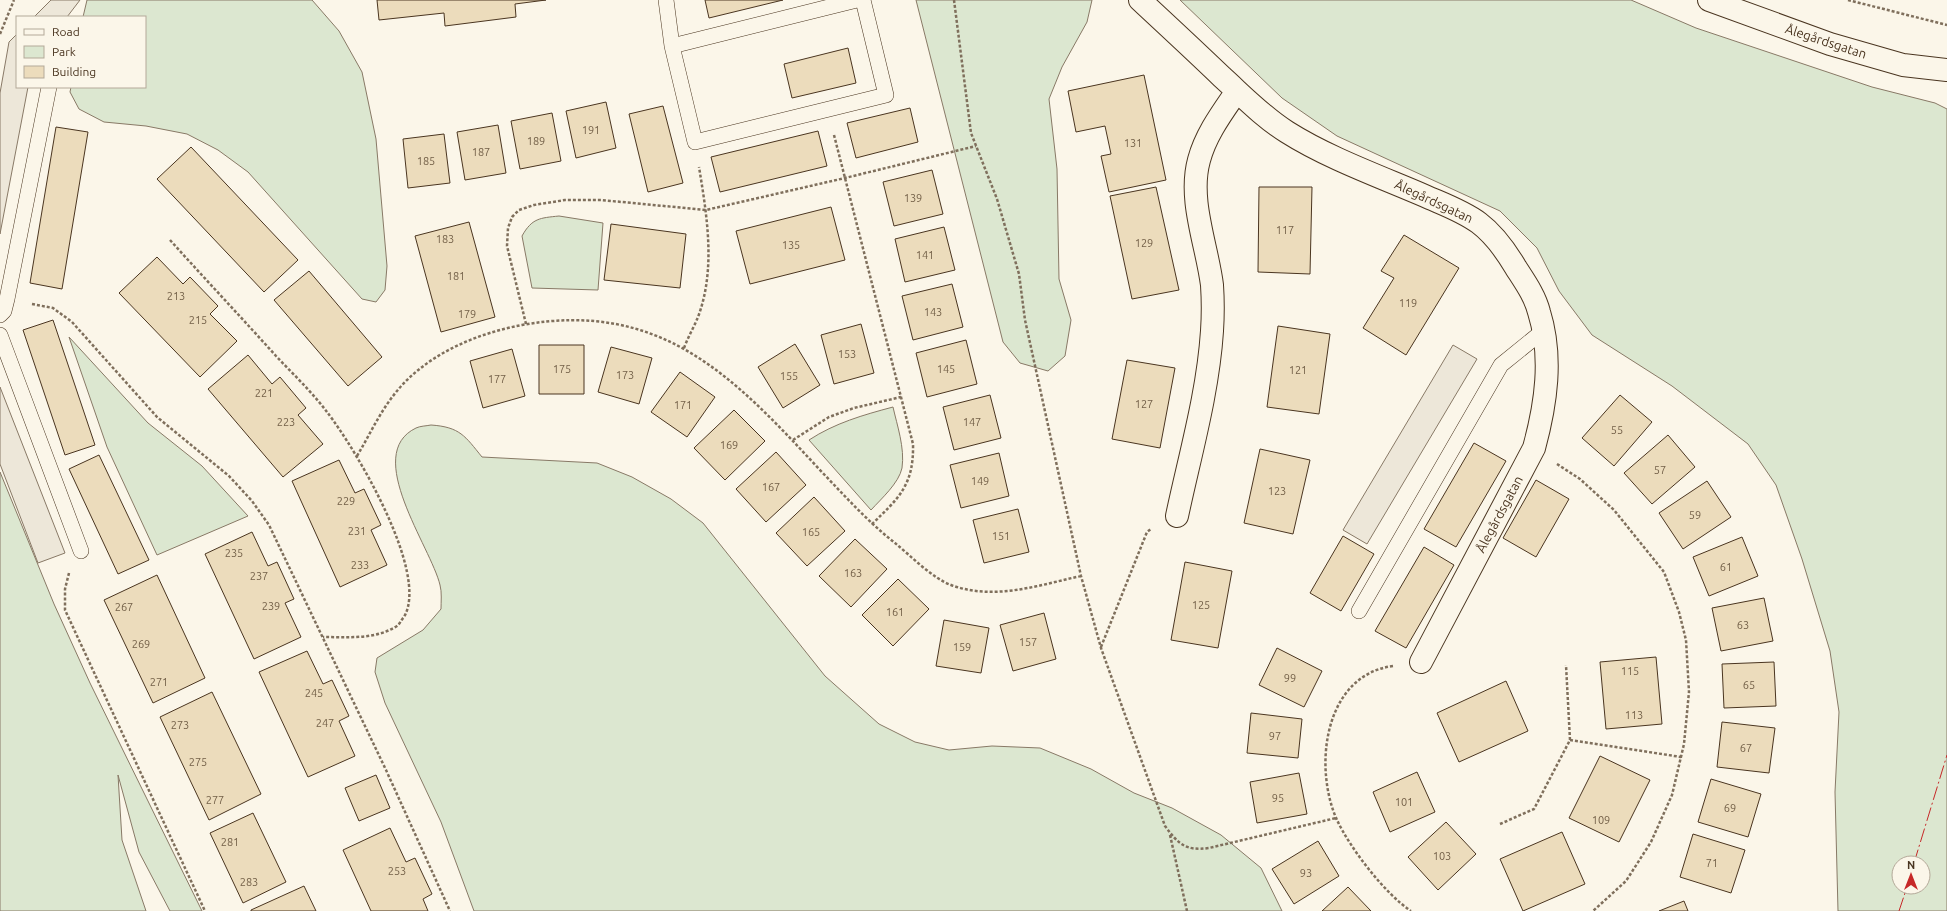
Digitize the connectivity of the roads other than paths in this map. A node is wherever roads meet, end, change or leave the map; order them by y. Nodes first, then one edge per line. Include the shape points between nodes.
1 (666, 0) edge
2 (857, 0) edge
3 (863, 0) edge
4 (1140, 0) edge
5 (1709, 0) edge
6 (672, 46) junction
7 (1947, 70) edge
8 (49, 88) edge
9 (1237, 91) junction
10 (0, 315) edge
11 (1543, 331) junction
12 (0, 336) edge
13 (1177, 516) road end
14 (81, 551) road end
15 (1359, 611) dead end
16 (1421, 662) road end

1 - 6 lane
2 - 6 lane
3 - 6 lane via 886,95 695,142
4 - 9 street, Ålegårdsgatan
5 - 7 street, Ålegårdsgatan via 1830,44 1903,65
8 - 10 lane via 7,299 4,311
9 - 11 street, Ålegårdsgatan via 1288,133 1478,222 1498,239 1525,282 1539,311
9 - 13 street via 1205,142 1196,180 1212,287 1212,330 1208,370
11 - 15 lane via 1501,366
11 - 16 street, Ålegårdsgatan via 1547,366 1546,392 1534,448
12 - 14 lane

